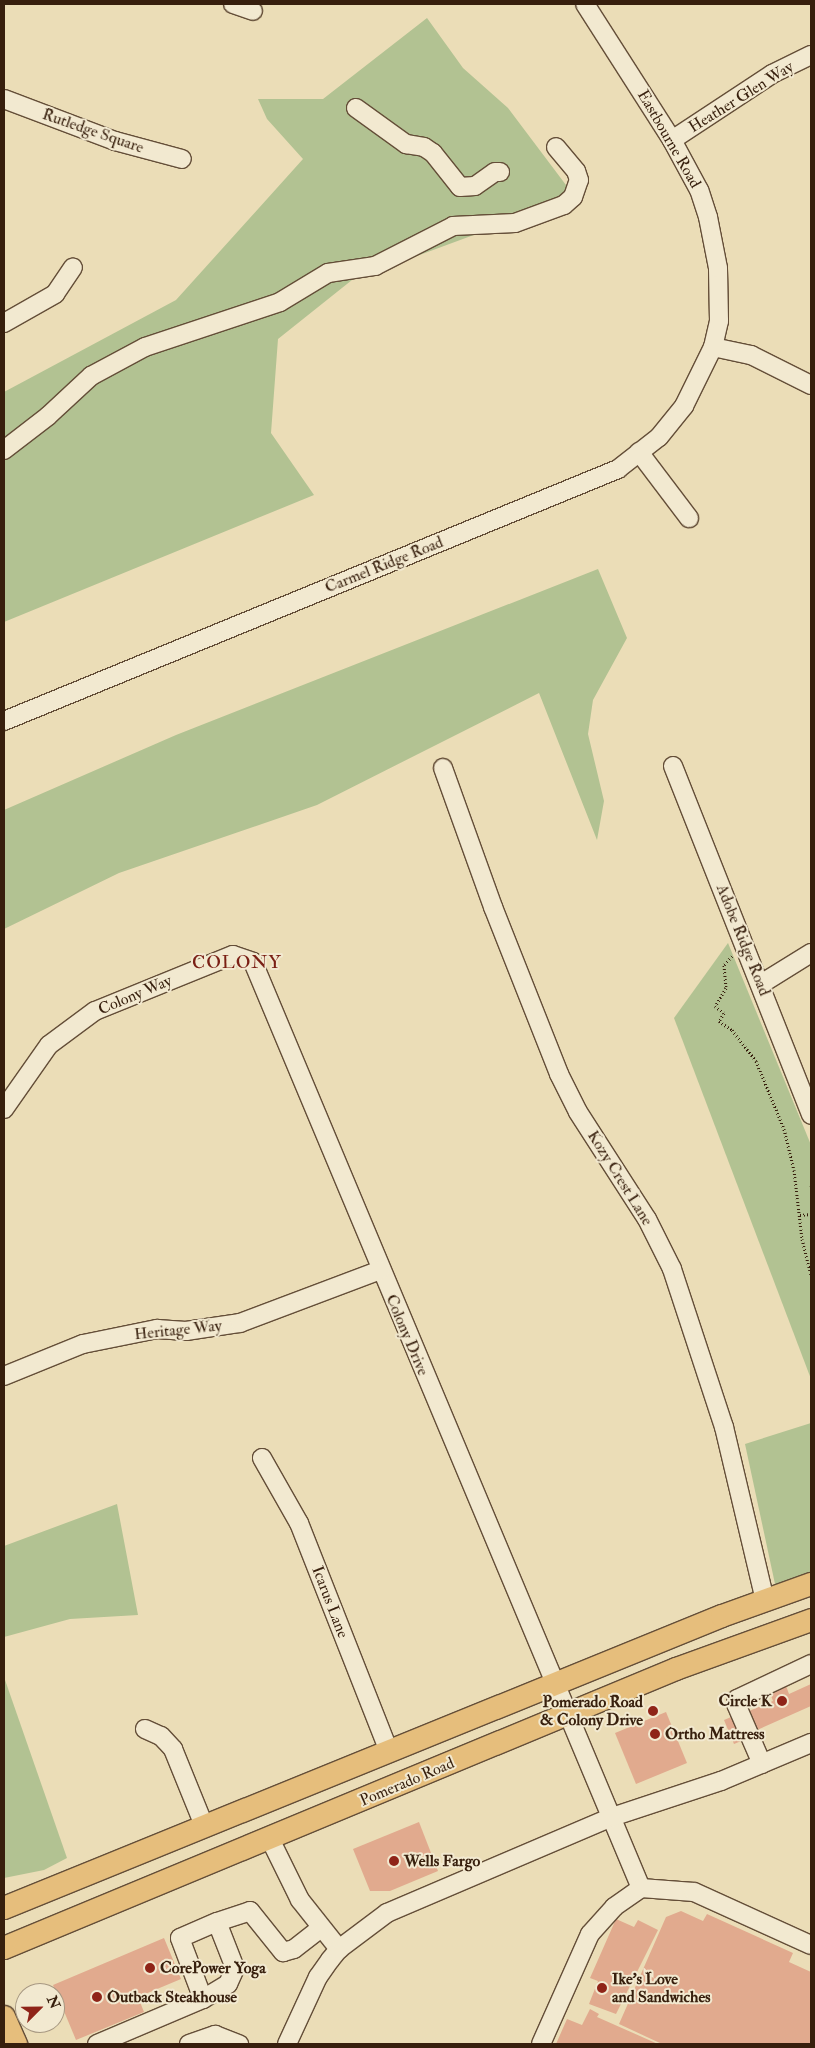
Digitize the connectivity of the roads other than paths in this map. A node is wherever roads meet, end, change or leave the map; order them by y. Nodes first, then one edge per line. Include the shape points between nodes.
1 (233, 4) edge
2 (585, 4) edge
3 (253, 11) dead end
4 (811, 55) edge
5 (4, 99) edge
6 (356, 108) dead end
7 (672, 140) junction
8 (556, 147) dead end
9 (182, 159) dead end
10 (500, 172) dead end
11 (72, 267) dead end
12 (4, 323) edge
13 (713, 347) junction
14 (811, 385) edge
15 (4, 450) edge
16 (639, 452) junction
17 (689, 518) dead end
18 (4, 721) edge
19 (674, 766) dead end
20 (443, 768) dead end
21 (811, 953) edge
22 (245, 958) joint
23 (761, 984) junction
24 (4, 1109) edge
25 (811, 1115) edge
26 (380, 1270) junction
27 (4, 1376) edge
28 (262, 1458) dead end
29 (811, 1584) edge
30 (765, 1600) junction
31 (811, 1620) edge
32 (811, 1664) edge
33 (556, 1683) junction
34 (569, 1713) junction
35 (145, 1728) dead end
36 (811, 1743) edge
37 (389, 1751) junction
38 (762, 1764) junction
39 (612, 1817) junction
40 (205, 1828) junction
41 (270, 1840) junction
42 (641, 1888) junction
43 (4, 1908) edge
44 (217, 1922) junction
45 (321, 1928) junction
46 (811, 1945) edge
47 (4, 1948) edge
48 (339, 1949) junction
49 (203, 1999) junction
50 (4, 2017) edge
51 (16, 2044) edge
52 (97, 2044) edge
53 (189, 2044) edge
54 (239, 2044) edge
55 (287, 2044) edge
56 (541, 2044) edge

1 - 3 street
2 - 7 street, Eastbourne Road
4 - 7 street, Heather Glen Way via 772,74
5 - 9 street, Rutledge Square via 115,141
6 - 10 street via 397,138 433,153 460,187 475,186
7 - 13 street, Eastbourne Road via 699,190 708,217 718,277 720,321
8 - 15 street via 576,171 579,180 574,197 564,205 515,222 453,226 375,266 316,277 280,302 145,347 91,376 48,416
11 - 12 street via 56,294
13 - 14 street via 752,355
13 - 16 street, Carmel Ridge Road via 684,406 659,437
16 - 17 street
16 - 18 street, Carmel Ridge Road via 618,469
19 - 23 street, Adobe Ridge Road
20 - 30 street, Kozy Crest Lane via 493,907 560,1074 578,1112 647,1219 672,1269 724,1427
21 - 23 street
22 - 24 street, Colony Way via 233,955 95,1011 50,1045
22 - 26 street, Colony Drive via 253,962
23 - 25 street, Adobe Ridge Road
26 - 27 street, Heritage Way via 240,1323 186,1332 157,1329 83,1344
26 - 33 street, Colony Drive
28 - 37 street, Icarus Lane via 299,1523
29 - 30 main road
30 - 33 main road
31 - 34 main road, Pomerado Road via 769,1633
32 - 38 street via 737,1698 736,1704
33 - 34 street, Colony Drive
33 - 37 main road
34 - 39 street, Colony Drive
34 - 41 main road, Pomerado Road
35 - 40 street via 161,1736 173,1749
36 - 38 street
37 - 40 main road
38 - 39 street
39 - 42 street, Colony Drive
39 - 48 street via 413,1899 372,1922
40 - 43 main road
41 - 45 street via 295,1892
41 - 47 main road, Pomerado Road
42 - 46 street via 694,1892
42 - 56 street via 614,1907 590,1934
44 - 45 street via 250,1911 283,1952
44 - 49 street via 233,1960 233,1977 221,1990
44 - 49 street via 180,1938
45 - 48 street
48 - 55 street via 318,1977
49 - 52 street
50 - 51 main road
53 - 54 street via 215,2035

